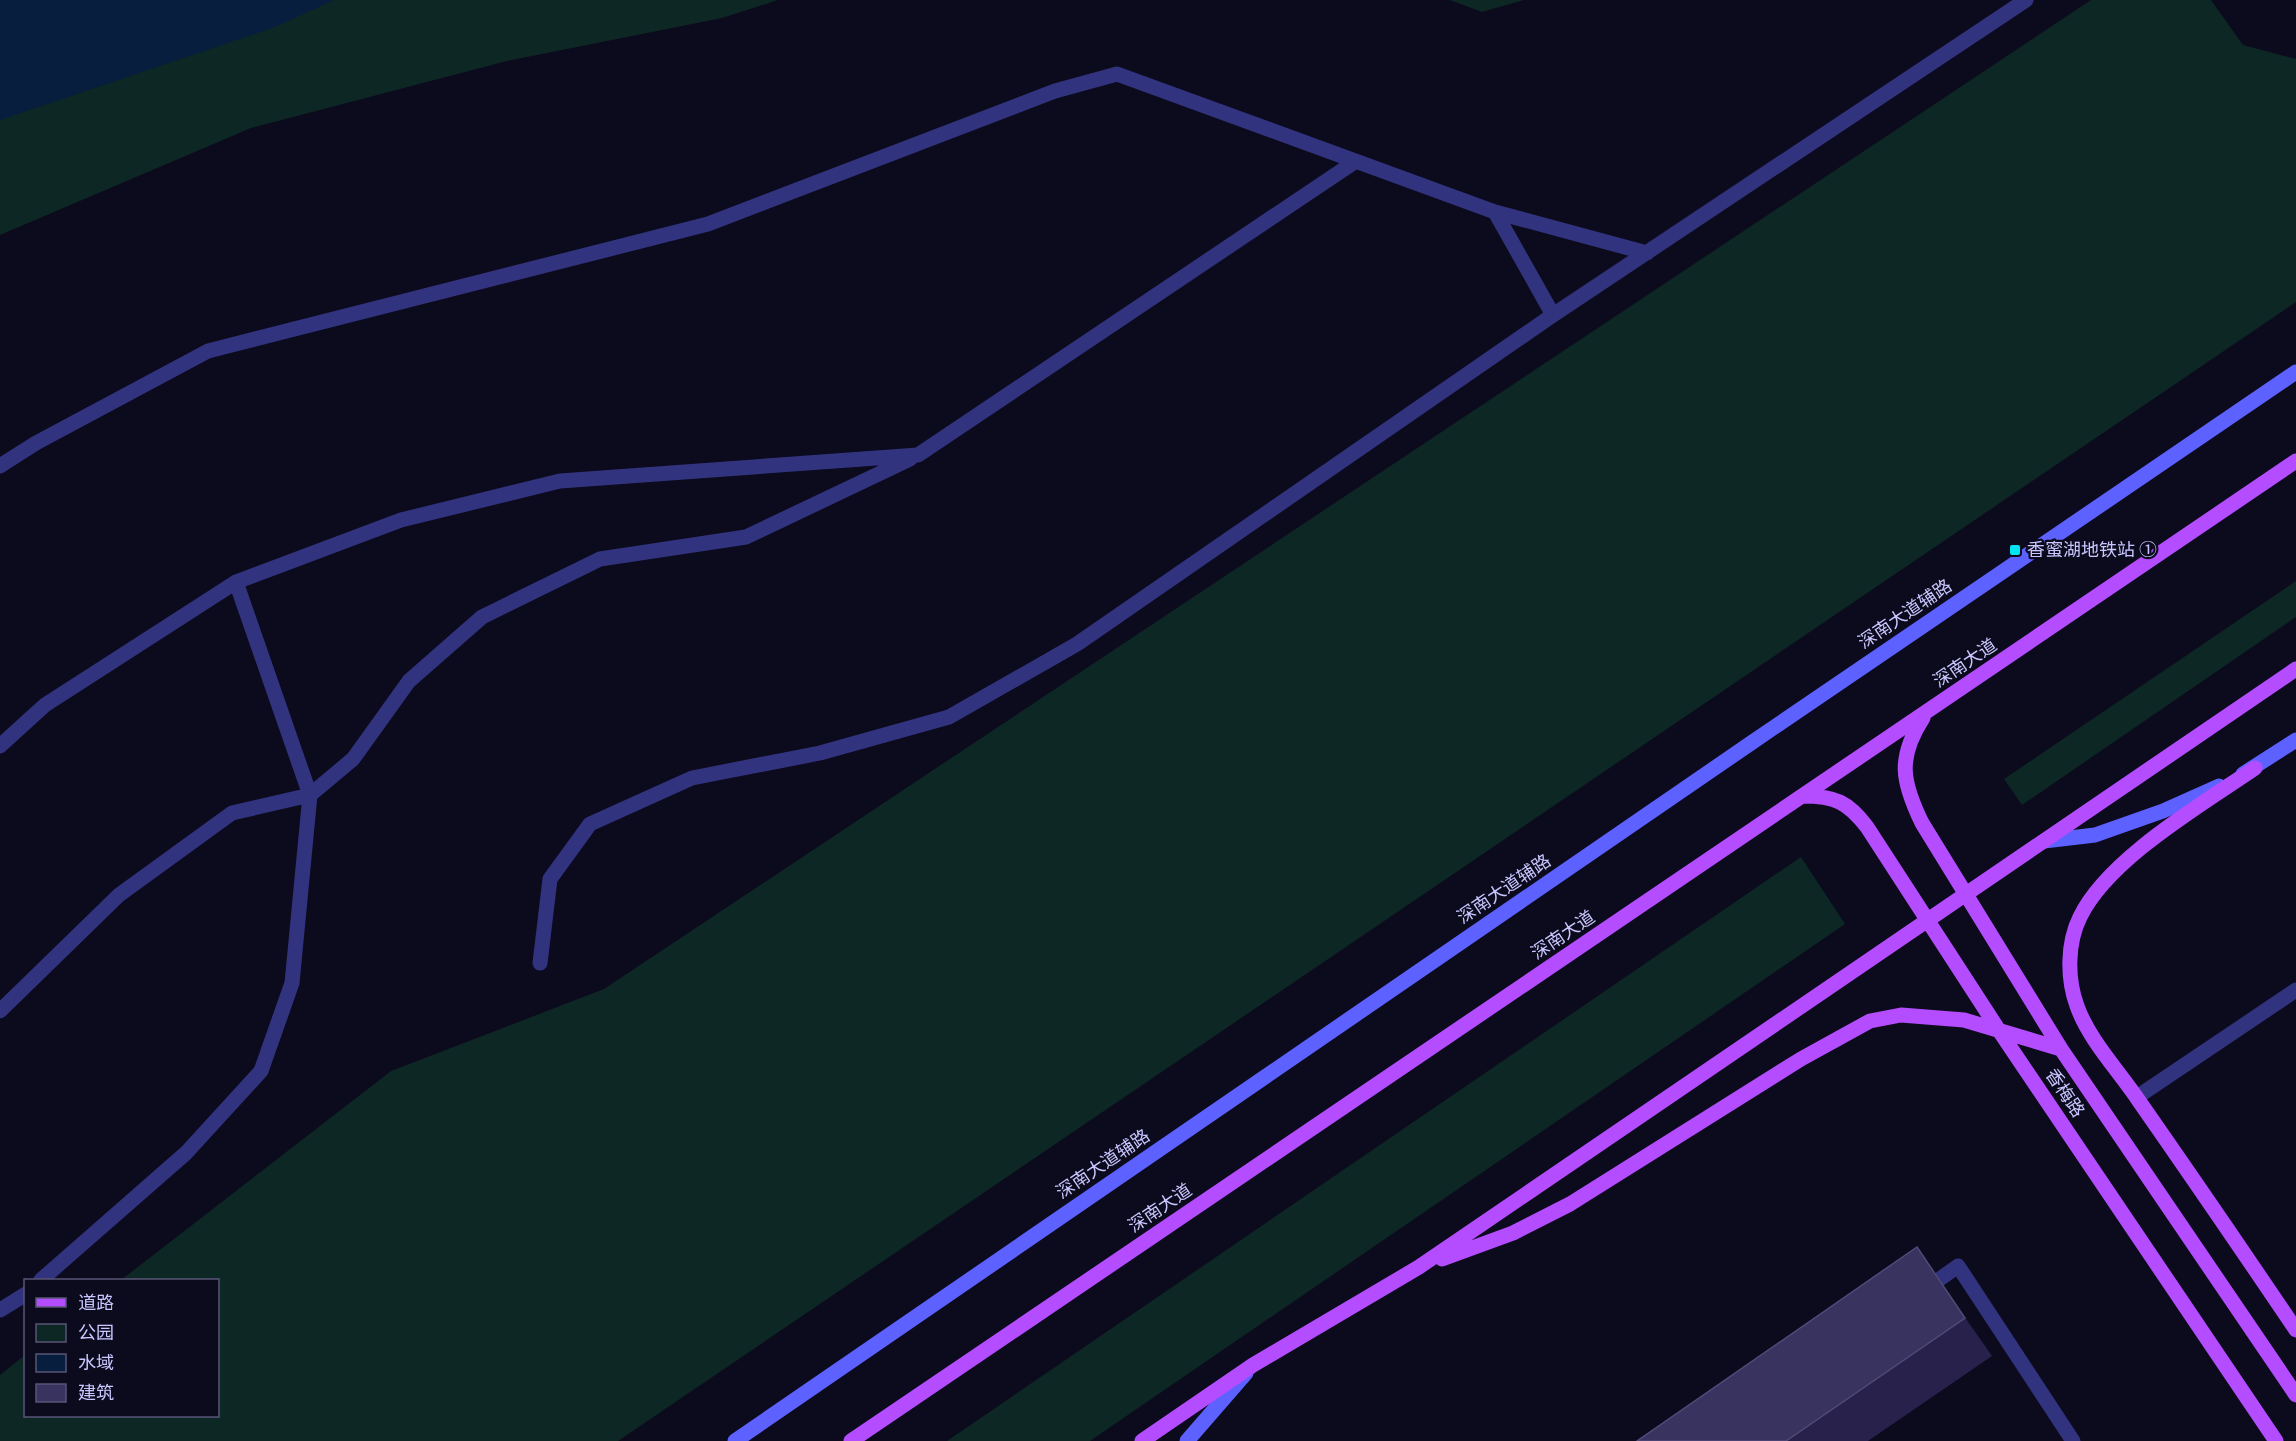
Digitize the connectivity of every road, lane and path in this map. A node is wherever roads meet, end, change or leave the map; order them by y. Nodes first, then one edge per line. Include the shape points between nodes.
1 (2026, 0) edge
2 (1356, 161) junction
3 (1495, 212) junction
4 (1647, 253) junction
5 (1552, 315) junction
6 (2296, 372) edge
7 (918, 455) junction
8 (2296, 461) edge
9 (0, 466) edge
10 (236, 582) junction
11 (2296, 669) edge
12 (1926, 713) junction
13 (2296, 740) edge
14 (0, 746) edge
15 (2254, 768) junction
16 (310, 795) junction
17 (1803, 796) junction
18 (2044, 841) junction
19 (1966, 893) junction
20 (1927, 920) junction
21 (540, 963) dead end
22 (2296, 990) edge
23 (0, 1011) edge
24 (1998, 1029) junction
25 (2061, 1049) junction
26 (2137, 1098) junction
27 (1419, 1267) junction
28 (43, 1279) edge
29 (24, 1295) edge
30 (1909, 1300) edge
31 (0, 1310) edge
32 (2296, 1330) edge
33 (1253, 1365) junction
34 (2296, 1395) edge
35 (735, 1441) edge
36 (850, 1441) edge
37 (1142, 1441) edge
38 (1187, 1441) edge
39 (2073, 1441) edge
40 (2276, 1441) edge

1 - 4 street
2 - 3 street
2 - 7 street
2 - 9 street via 1117,74 1055,91 708,224 208,351
3 - 4 street
3 - 5 street
4 - 5 street
5 - 21 street via 1077,644 949,717 820,753 692,778 590,824 550,879
6 - 35 main road, 深南大道辅路
7 - 10 street via 560,481 401,520
7 - 16 street via 746,537 600,559 482,617 409,681 352,759
8 - 12 main road, 深南大道
10 - 14 street via 45,705
10 - 16 street
11 - 18 main road
12 - 17 main road, 深南大道
12 - 19 main road, 香梅路 via 1910,738 1905,778 1922,823
13 - 15 main road
15 - 18 main road via 2191,800 2095,835
15 - 26 main road via 2168,828 2111,874 2079,919 2071,946 2070,979 2077,1007 2097,1043
16 - 23 street via 232,813 119,896
16 - 28 street via 292,983 261,1071 186,1153
17 - 20 main road, 香梅路 via 1833,799 1856,812
17 - 36 main road, 深南大道
18 - 19 main road
19 - 20 main road
19 - 25 main road, 香梅路
20 - 24 main road, 香梅路
20 - 27 main road
22 - 26 street
24 - 25 main road
24 - 27 main road via 1964,1020 1901,1015 1870,1021 1801,1059 1570,1204 1513,1233
24 - 40 main road, 香梅路
25 - 34 main road, 香梅路
26 - 32 main road
27 - 33 main road
29 - 31 street
30 - 39 street via 1958,1266
33 - 37 main road
33 - 38 main road

